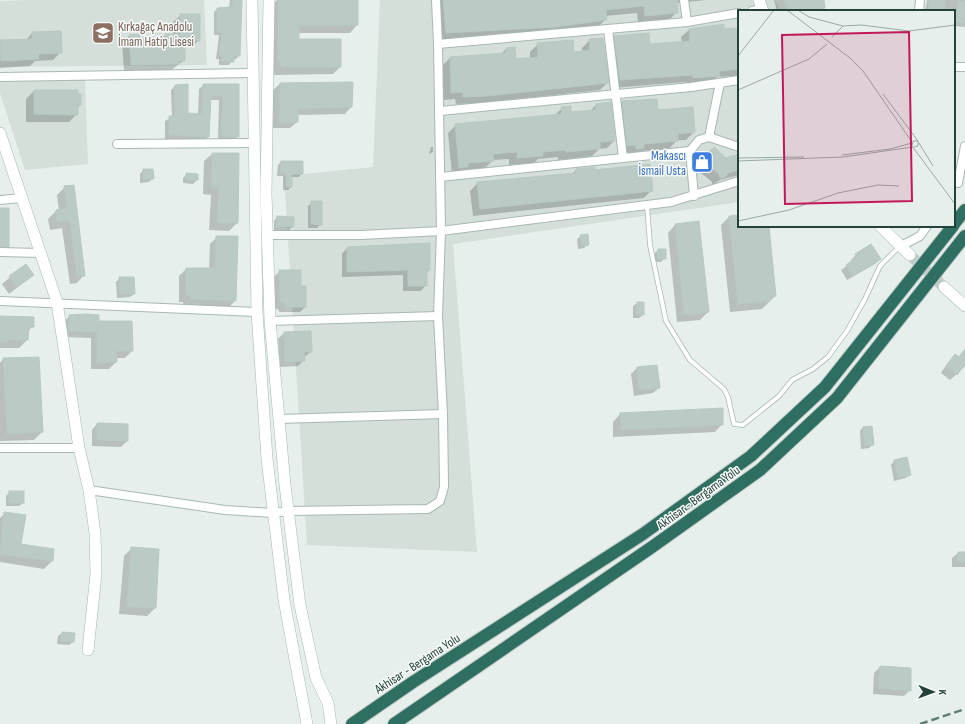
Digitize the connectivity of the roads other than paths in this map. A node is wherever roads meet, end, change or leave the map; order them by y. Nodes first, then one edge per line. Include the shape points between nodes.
1 (252, 0) edge
2 (269, 0) edge
3 (436, 0) edge
4 (684, 0) edge
5 (920, 0) edge
6 (919, 10) edge
7 (738, 13) edge
8 (687, 22) junction
9 (608, 29) junction
10 (438, 44) junction
11 (253, 73) junction
12 (0, 77) edge
13 (738, 80) edge
14 (720, 83) junction
15 (615, 93) junction
16 (440, 111) junction
17 (0, 133) edge
18 (709, 138) junction
19 (255, 143) junction
20 (117, 144) dead end
21 (965, 146) edge
22 (738, 147) edge
23 (690, 151) junction
24 (4, 155) edge
25 (623, 158) junction
26 (965, 173) edge
27 (440, 177) junction
28 (738, 181) edge
29 (956, 185) edge
30 (694, 196) junction
31 (22, 198) junction
32 (0, 200) edge
33 (647, 205) junction
34 (965, 210) edge
35 (955, 222) edge
36 (881, 227) edge
37 (926, 227) edge
38 (951, 227) edge
39 (441, 231) junction
40 (267, 235) junction
41 (965, 236) edge
42 (900, 246) junction
43 (0, 252) edge
44 (41, 253) junction
45 (910, 255) tunnel mouth
46 (944, 287) tunnel mouth
47 (0, 301) edge
48 (57, 302) junction
49 (965, 306) edge
50 (257, 312) junction
51 (438, 316) junction
52 (270, 321) junction
53 (443, 414) junction
54 (279, 419) junction
55 (0, 448) edge
56 (79, 448) junction
57 (89, 490) junction
58 (288, 511) junction
59 (272, 513) junction
60 (88, 650) dead end
61 (307, 724) edge
62 (331, 724) edge
63 (352, 724) edge
64 (394, 724) edge

1 - 11 main road
2 - 40 main road
3 - 10 street
4 - 8 street
5 - 6 street
7 - 8 street
8 - 9 street
9 - 10 street
9 - 15 street
10 - 16 street
11 - 12 street
11 - 19 main road
13 - 14 street
14 - 15 street
14 - 18 street
15 - 16 street
15 - 25 street
16 - 27 street
17 - 24 main road
18 - 22 street
18 - 23 street via 700,140
19 - 20 street
19 - 50 main road
21 - 29 street
23 - 25 street
23 - 30 street
24 - 31 main road
25 - 27 street
26 - 29 street
27 - 39 street
28 - 30 street
30 - 33 street
31 - 32 street
31 - 44 main road
33 - 39 street
33 - 42 lane via 650,245 666,321 690,360 724,389 734,424 738,426 743,426 767,406 792,380 813,369 828,357 847,331 880,266
34 - 35 highway, Akhisar - Bergama Yolu
36 - 42 main road
37 - 42 street via 920,236
38 - 63 highway, Akhisar - Bergama Yolu via 825,387 751,456 643,534
39 - 40 street
39 - 51 street
40 - 52 main road
41 - 64 highway, Akhisar - Bergama Yolu via 836,398 760,470 646,552
42 - 45 main road
43 - 44 street
44 - 48 main road
46 - 49 main road
47 - 48 street
48 - 50 street
48 - 56 main road
50 - 59 main road
51 - 52 street
51 - 53 street
52 - 54 main road
53 - 54 street
53 - 58 street via 444,486 440,501 428,509
54 - 58 main road
55 - 56 street
56 - 57 main road
57 - 59 street via 225,510
57 - 60 main road via 95,533 96,574
58 - 59 street
58 - 62 main road via 300,605 316,678 328,703
59 - 61 main road via 284,600

